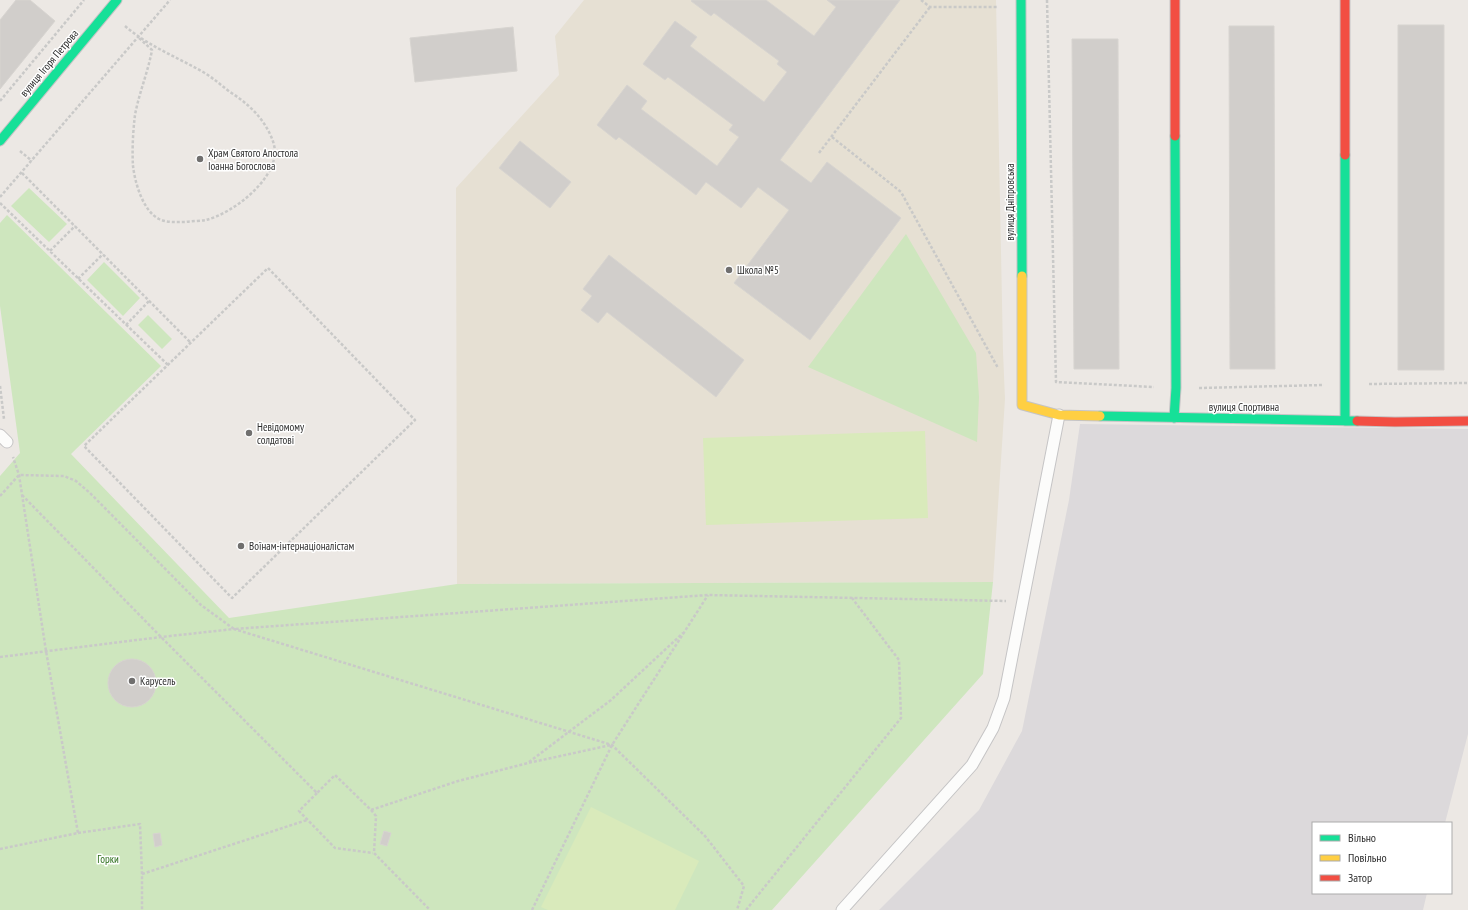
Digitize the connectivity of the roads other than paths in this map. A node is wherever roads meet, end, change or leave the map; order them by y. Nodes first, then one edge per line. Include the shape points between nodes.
1 (117, 0) edge
2 (1021, 0) edge
3 (1175, 0) edge
4 (1345, 0) edge
5 (0, 141) edge
6 (1022, 405) joint
7 (1059, 415) junction
8 (1174, 418) junction
9 (1345, 421) junction
10 (1468, 421) edge
11 (842, 910) edge

1 - 5 street, вулиця Ігоря Петрова
2 - 6 street, вулиця Дніпровська
3 - 8 street
4 - 9 street
6 - 7 street, вулиця Спортивна
7 - 8 street, вулиця Спортивна
7 - 11 lane via 1004,698 993,728 972,765
8 - 9 street, вулиця Спортивна
9 - 10 street, вулиця Спортивна

